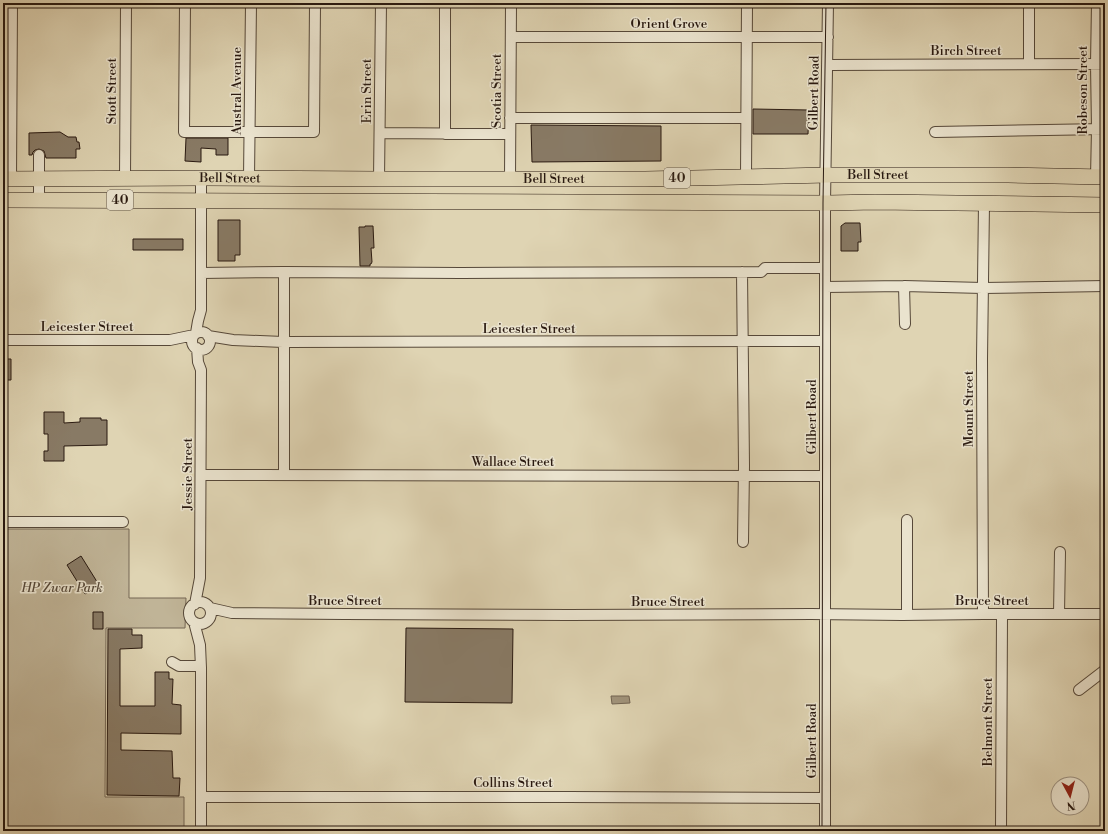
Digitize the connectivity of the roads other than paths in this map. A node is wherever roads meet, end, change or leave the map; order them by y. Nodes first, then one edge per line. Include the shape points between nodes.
1 (12, 3) edge
2 (126, 3) edge
3 (185, 3) edge
4 (251, 3) edge
5 (315, 3) edge
6 (381, 3) edge
7 (445, 3) edge
8 (511, 3) edge
9 (747, 3) edge
10 (828, 3) edge
11 (1029, 3) edge
12 (1097, 3) edge
13 (511, 37) junction
14 (747, 37) junction
15 (828, 37) junction
16 (828, 64) junction
17 (1029, 64) junction
18 (1100, 64) edge
19 (510, 118) junction
20 (746, 118) junction
21 (7, 126) edge
22 (1101, 129) edge
23 (935, 132) dead end
24 (250, 133) junction
25 (380, 133) junction
26 (446, 134) junction
27 (510, 134) junction
28 (39, 155) dead end
29 (826, 175) junction
30 (746, 177) junction
31 (1101, 177) edge
32 (201, 178) junction
33 (249, 178) junction
34 (510, 178) junction
35 (7, 179) edge
36 (39, 179) junction
37 (125, 179) junction
38 (379, 179) junction
39 (3, 200) edge
40 (39, 200) junction
41 (201, 200) junction
42 (826, 203) junction
43 (984, 204) junction
44 (1105, 205) edge
45 (825, 268) junction
46 (284, 272) junction
47 (742, 272) junction
48 (201, 273) junction
49 (904, 286) junction
50 (1105, 286) edge
51 (825, 287) junction
52 (983, 288) junction
53 (905, 324) dead end
54 (3, 340) edge
55 (201, 340) junction
56 (825, 341) junction
57 (284, 342) junction
58 (743, 342) junction
59 (201, 475) junction
60 (284, 475) junction
61 (744, 476) junction
62 (825, 476) junction
63 (907, 520) dead end
64 (3, 522) edge
65 (123, 522) dead end
66 (743, 542) dead end
67 (1060, 552) dead end
68 (200, 578) junction
69 (195, 604) junction
70 (208, 606) junction
71 (232, 613) junction
72 (825, 614) junction
73 (983, 614) junction
74 (1002, 614) junction
75 (1059, 614) junction
76 (1105, 614) edge
77 (907, 615) junction
78 (208, 620) junction
79 (194, 622) junction
80 (200, 645) junction
81 (172, 662) dead end
82 (201, 666) junction
83 (1105, 670) edge
84 (1079, 690) dead end
85 (201, 797) junction
86 (825, 798) junction
87 (201, 831) edge
88 (824, 831) edge
89 (1001, 831) edge

1 - 21 street
2 - 37 street, Stott Street
3 - 24 street via 184,132
4 - 24 street, Austral Avenue
5 - 24 street via 314,132
6 - 25 street, Erin Street
7 - 26 street
8 - 13 street, Scotia Street
9 - 14 street
10 - 15 street, Gilbert Road
11 - 17 street
12 - 18 street, Robeson Street
13 - 14 street, Orient Grove
13 - 19 street, Scotia Street
14 - 15 street, Orient Grove
14 - 20 street
15 - 16 street, Gilbert Road
16 - 17 street, Birch Street
16 - 29 street, Gilbert Road
17 - 18 street, Birch Street
18 - 22 street, Robeson Street
19 - 20 street
19 - 27 street, Scotia Street
20 - 30 street
21 - 35 street
22 - 23 street
22 - 31 street, Robeson Street
24 - 33 street, Austral Avenue
25 - 26 street
25 - 38 street, Erin Street
26 - 27 street
27 - 34 street, Scotia Street
28 - 36 street
29 - 30 highway, Bell Street / 40
29 - 31 highway, Bell Street / 40
29 - 42 street, Gilbert Road
30 - 34 highway, Bell Street / 40
32 - 33 highway, Bell Street / 40
32 - 37 highway, Bell Street / 40
32 - 41 street, Jessie Street
33 - 38 highway, Bell Street / 40
34 - 38 highway, Bell Street / 40
35 - 36 highway, Bell Street / 40
36 - 37 highway, Bell Street / 40
36 - 40 street
39 - 40 highway, Bell Street / 40
40 - 41 highway, Bell Street / 40
41 - 42 highway, Bell Street / 40
41 - 48 street, Jessie Street
42 - 43 highway, Bell Street / 40
42 - 45 street, Gilbert Road
43 - 44 highway, Bell Street / 40
43 - 52 street, Mount Street
45 - 47 street via 765,268 761,272
45 - 51 street, Gilbert Road
46 - 47 street
46 - 48 street
46 - 57 street
47 - 58 street
48 - 55 street, Jessie Street via 201,310 198,321
49 - 51 street
49 - 52 street
49 - 53 street
50 - 52 street
51 - 56 street, Gilbert Road
52 - 73 street, Mount Street
54 - 55 street, Leicester Street
55 - 57 street, Leicester Street
55 - 59 street, Jessie Street via 198,362 201,370
56 - 58 street, Leicester Street
56 - 62 street, Gilbert Road
57 - 58 street, Leicester Street
57 - 60 street
58 - 61 street
59 - 60 street, Wallace Street
59 - 68 street, Jessie Street
60 - 61 street, Wallace Street
61 - 62 street, Wallace Street
61 - 66 street
62 - 72 street, Gilbert Road
63 - 77 street
64 - 65 street
67 - 75 street
68 - 69 street, Jessie Street
68 - 70 street, Jessie Street
69 - 70 street
69 - 79 street via 190,614
70 - 71 street, Bruce Street
70 - 78 street via 211,614
71 - 72 street, Bruce Street
71 - 78 street, Bruce Street
72 - 77 street, Bruce Street
72 - 86 street, Gilbert Road
73 - 74 street, Bruce Street
73 - 77 street, Bruce Street
74 - 75 street, Bruce Street
74 - 89 street, Belmont Street
75 - 76 street, Bruce Street
78 - 79 street via 200,624
78 - 80 street
79 - 80 street
80 - 82 street
81 - 82 street via 180,666
82 - 85 street
83 - 84 street
85 - 86 street, Collins Street
85 - 87 street
86 - 88 street, Gilbert Road

